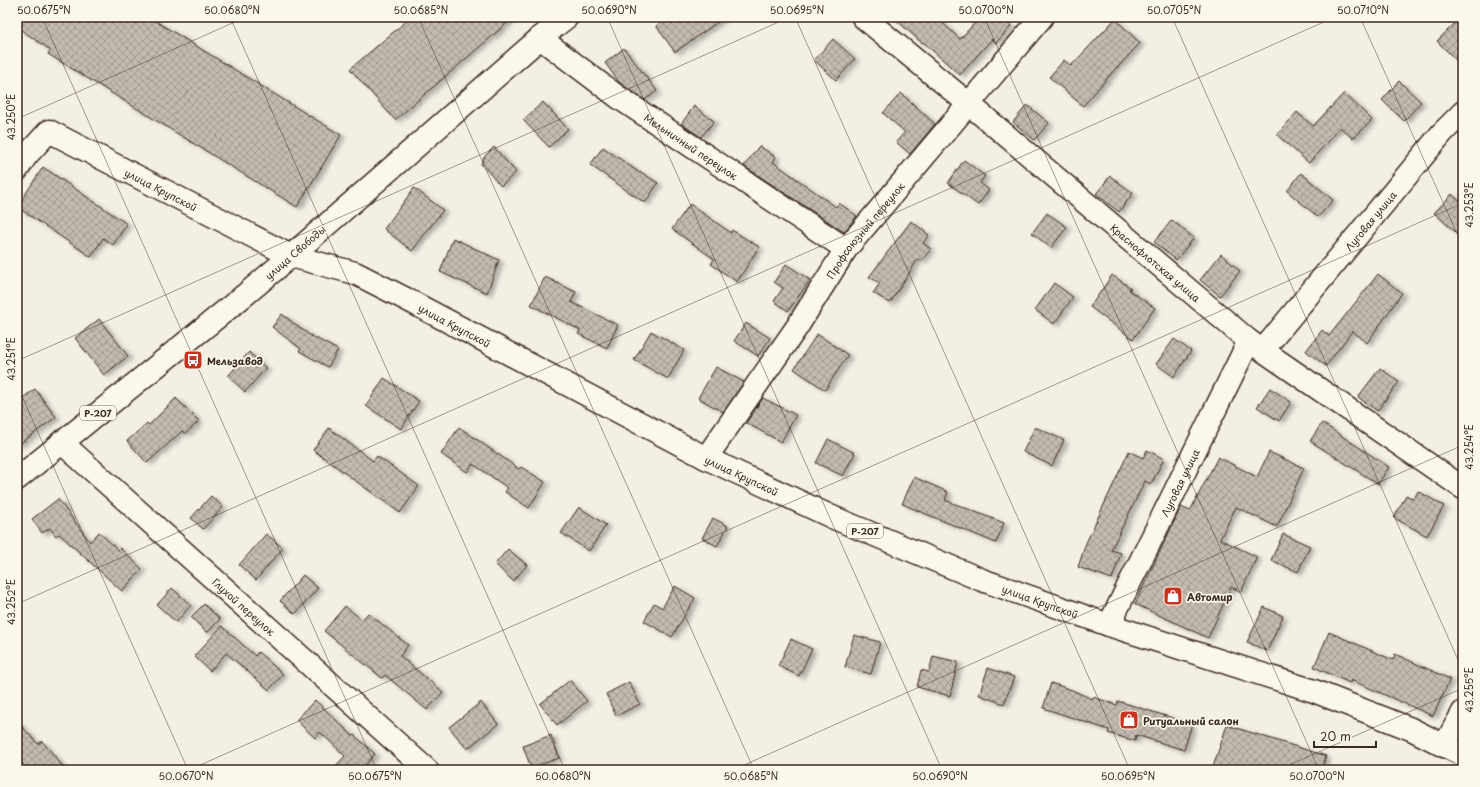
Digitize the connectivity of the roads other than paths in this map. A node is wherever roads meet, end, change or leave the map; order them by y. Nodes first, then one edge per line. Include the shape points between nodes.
1 (566, 17) edge
2 (863, 17) edge
3 (1042, 17) edge
4 (540, 38) junction
5 (969, 104) junction
6 (1463, 112) edge
7 (17, 170) edge
8 (846, 249) junction
9 (291, 256) junction
10 (1256, 346) junction
11 (61, 442) junction
12 (706, 458) junction
13 (17, 479) edge
14 (1463, 488) edge
15 (1109, 624) junction
16 (1463, 712) edge
17 (1454, 750) edge
18 (416, 767) edge

1 - 4 street, улица Свободы
2 - 5 street, Краснофлотская улица
3 - 5 street, Профсоюзный переулок
4 - 8 street, Мельничный переулок via 618,97
4 - 9 street, улица Свободы
5 - 8 street, Профсоюзный переулок
5 - 10 street, Краснофлотская улица
6 - 10 street, Луговая улица
7 - 9 street, улица Крупской via 49,131
8 - 12 street, Профсоюзный переулок via 797,327
9 - 11 street, улица Свободы / Р-207
9 - 12 street, улица Крупской / Р-207 via 355,273
10 - 14 street, Краснофлотская улица
10 - 15 street, Луговая улица
11 - 13 street, улица Свободы / Р-207
11 - 18 street, Глухой переулок
12 - 15 street, улица Крупской / Р-207 via 832,517 982,580
15 - 17 street, улица Крупской / Р-207 via 1314,691 1411,729
16 - 17 street

